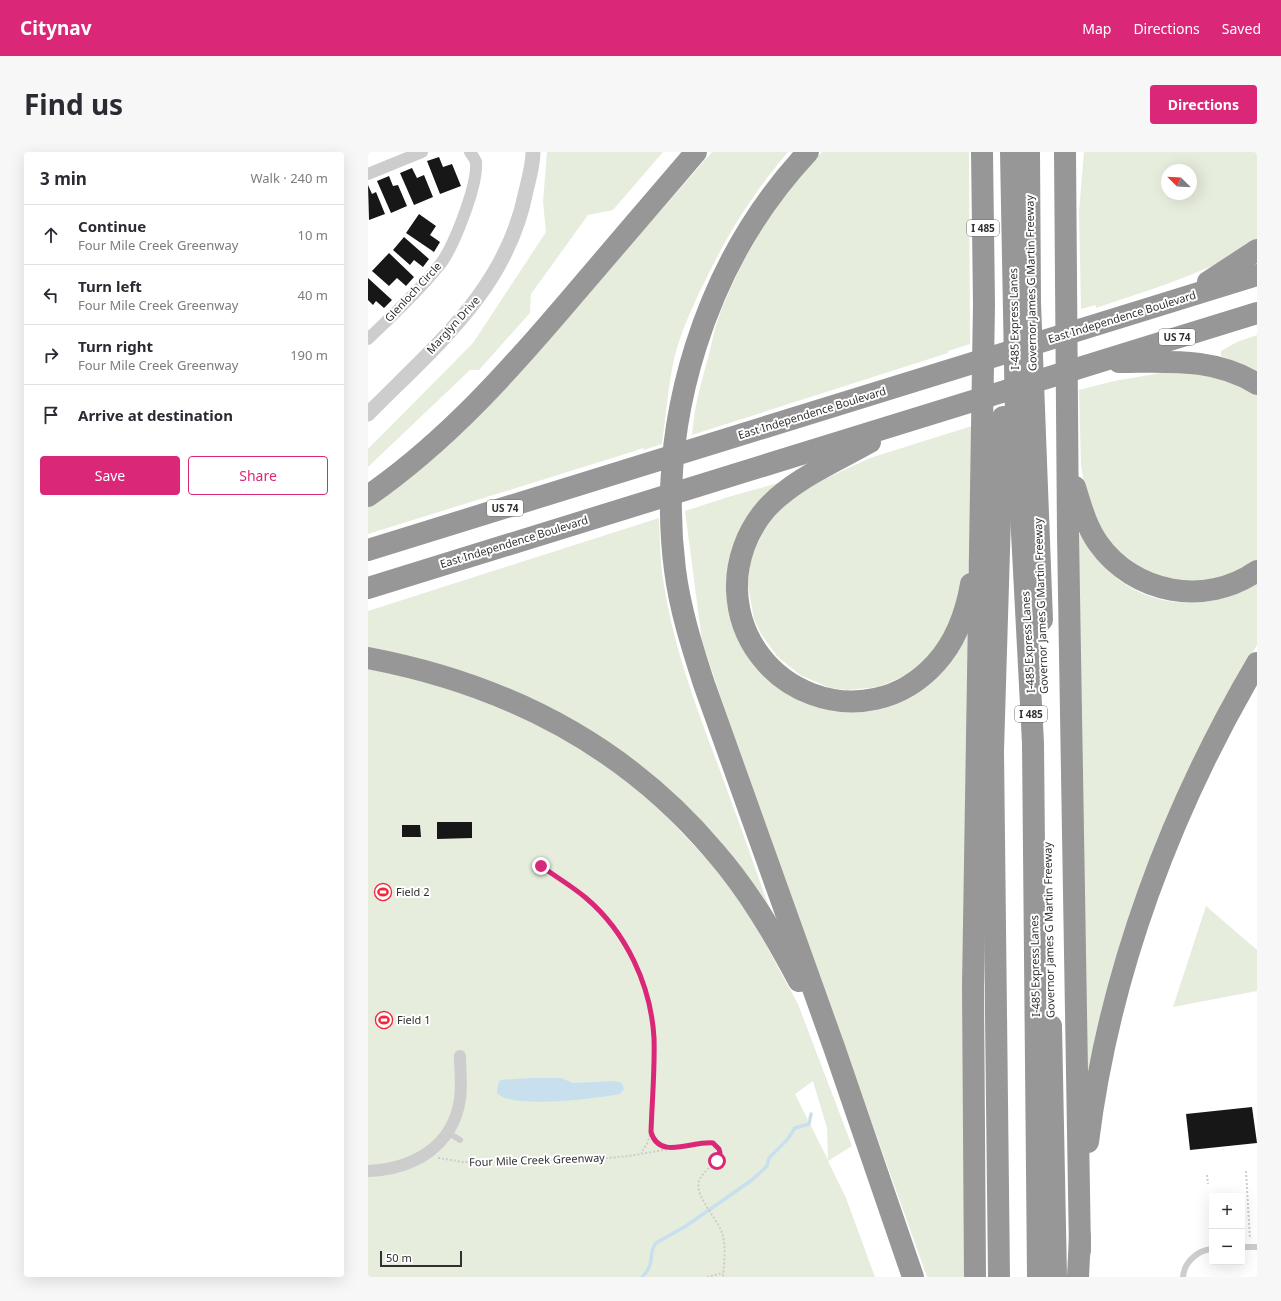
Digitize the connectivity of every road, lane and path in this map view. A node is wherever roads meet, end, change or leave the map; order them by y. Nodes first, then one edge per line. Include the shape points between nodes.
1 (422, 152) edge
2 (470, 152) edge
3 (696, 152) edge
4 (808, 152) edge
5 (982, 152) edge
6 (998, 152) edge
7 (1011, 152) edge
8 (1029, 152) edge
9 (1065, 152) edge
10 (1072, 152) edge
11 (533, 154) edge
12 (368, 174) edge
13 (1066, 192) junction
14 (1257, 250) edge
15 (1257, 275) edge
16 (1178, 300) junction
17 (1257, 313) edge
18 (368, 339) edge
19 (1098, 362) junction
20 (1257, 384) edge
21 (368, 414) edge
22 (905, 421) junction
23 (1068, 450) junction
24 (368, 496) edge
25 (980, 528) junction
26 (368, 550) edge
27 (1257, 571) edge
28 (368, 588) edge
29 (368, 658) edge
30 (1257, 663) edge
31 (541, 866) dead end
32 (835, 1050) junction
33 (460, 1056) dead end
34 (447, 1132) junction
35 (651, 1132) junction
36 (460, 1140) dead end
37 (669, 1148) junction
38 (640, 1154) junction
39 (434, 1156) dead end
40 (1246, 1170) dead end
41 (368, 1171) edge
42 (1207, 1174) dead end
43 (1208, 1184) dead end
44 (1250, 1239) dead end
45 (1245, 1247) edge
46 (1257, 1247) edge
47 (1209, 1250) edge
48 (1080, 1251) junction
49 (723, 1272) junction
50 (707, 1277) edge
51 (723, 1277) edge
52 (914, 1277) edge
53 (975, 1277) edge
54 (999, 1277) edge
55 (1038, 1277) edge
56 (1056, 1277) edge
57 (1078, 1277) edge
58 (1183, 1277) edge

1 - 12 street
2 - 18 street, Glenloch Circle via 476,161 475,182 457,232 439,266
3 - 24 highway via 535,340 479,401 417,458
4 - 32 highway via 750,228 714,297 688,374 674,452 671,500 676,571 692,646
5 - 25 highway, I 485 via 984,304
6 - 54 highway, I-485 Express Lanes / I 485 via 1003,423 993,751
7 - 55 highway, I-485 Express Lanes / I 485 via 1016,418 1033,742
8 - 56 highway, Governor James G Martin Freeway / I 485 via 1030,303 1044,662
9 - 13 highway
10 - 13 highway
11 - 21 street, Marglyn Drive via 522,211 509,246 489,283 457,324
13 - 23 highway
14 - 16 highway
15 - 16 highway, East Independence Boulevard / US 74
16 - 26 highway, East Independence Boulevard / US 74
17 - 19 highway, East Independence Boulevard / US 74
19 - 20 highway via 1206,364 1233,371
19 - 22 highway, East Independence Boulevard / US 74
22 - 25 highway via 797,484 776,500 758,520 740,558 737,585 742,619 764,662 784,680 822,698 863,700 903,689 936,664 959,627 969,597
22 - 28 highway, East Independence Boulevard / US 74
23 - 27 highway via 1079,502 1090,530 1106,553 1126,571 1164,589 1191,592 1231,585
23 - 48 highway
25 - 53 highway, I 485 via 972,986
29 - 32 highway via 438,674 507,698 572,732 634,774 689,823 738,881 780,945
30 - 48 highway via 1216,735 1194,781 1162,857 1135,934 1113,1014 1096,1092 1085,1172
31 - 35 path via 597,908 634,960 648,1000 654,1038
32 - 52 highway
33 - 34 street via 460,1098 453,1122
34 - 36 lane
34 - 41 street via 431,1151 408,1164
35 - 37 path via 657,1142
35 - 38 path
37 - 38 path, Four Mile Creek Greenway
37 - 49 path, Four Mile Creek Greenway via 709,1143 719,1149 720,1157 700,1179 699,1192 715,1217 724,1240
38 - 39 path, Four Mile Creek Greenway via 596,1159 501,1162 463,1162
40 - 44 path
42 - 43 path
45 - 46 lane
47 - 58 lane via 1192,1257
48 - 57 highway
49 - 50 path
49 - 51 path, Four Mile Creek Greenway

